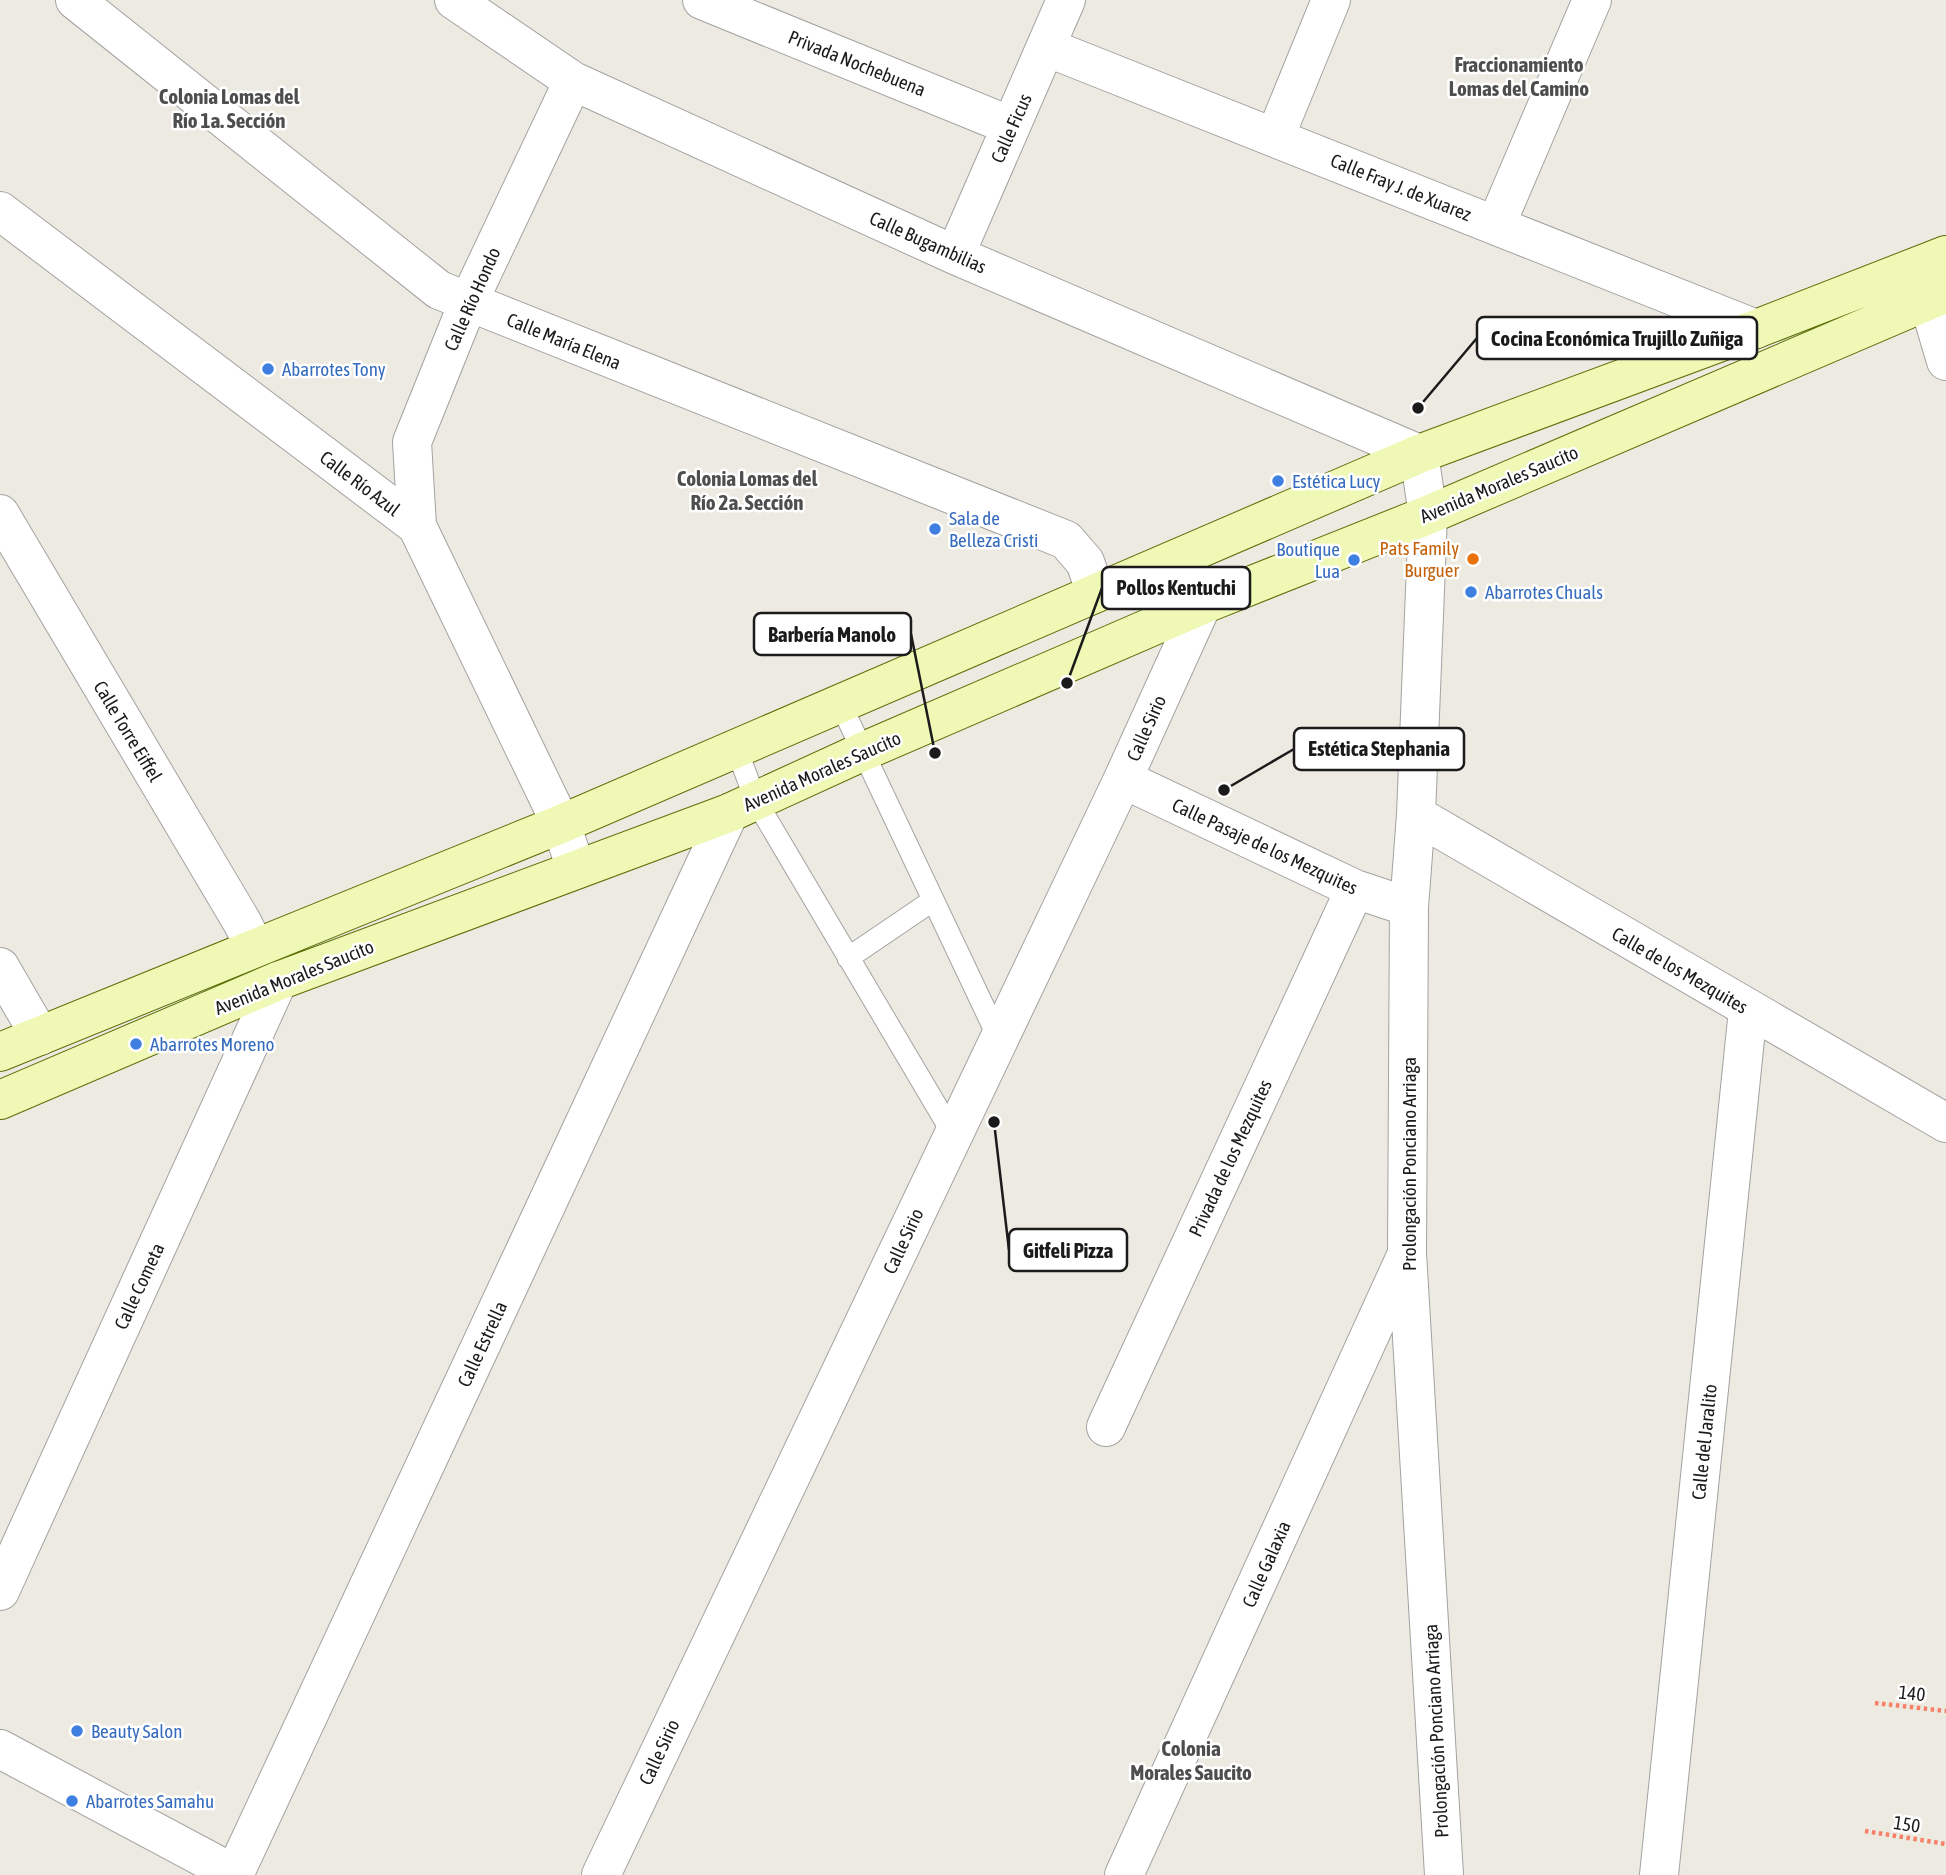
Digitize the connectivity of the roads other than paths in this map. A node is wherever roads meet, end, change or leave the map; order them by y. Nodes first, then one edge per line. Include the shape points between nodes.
1 (75, 0) edge
2 (454, 0) edge
3 (702, 0) edge
4 (1066, 0) edge
5 (1331, 0) edge
6 (1592, 0) edge
7 (1046, 47) junction
8 (573, 81) junction
9 (1011, 127) junction
10 (1275, 137) junction
11 (0, 211) edge
12 (1496, 225) junction
13 (955, 255) junction
14 (1935, 279) edge
15 (468, 303) junction
16 (1756, 329) junction
17 (1946, 361) edge
18 (1419, 454) junction
19 (0, 514) edge
20 (1428, 515) junction
21 (417, 526) junction
22 (1096, 593) junction
23 (1202, 605) junction
24 (840, 703) junction
25 (736, 748) junction
26 (862, 752) junction
27 (1123, 779) junction
28 (742, 807) junction
29 (1416, 815) junction
30 (561, 824) junction
31 (576, 869) junction
32 (1355, 889) junction
33 (932, 901) junction
34 (1409, 907) junction
35 (255, 948) junction
36 (848, 958) junction
37 (0, 967) edge
38 (278, 981) junction
39 (1748, 1010) junction
40 (40, 1036) junction
41 (999, 1039) junction
42 (0, 1052) edge
43 (0, 1100) edge
44 (1946, 1123) edge
45 (953, 1135) junction
46 (1407, 1253) junction
47 (1106, 1427) dead end
48 (0, 1591) edge
49 (0, 1749) edge
50 (235, 1875) edge
51 (601, 1875) edge
52 (1124, 1875) edge
53 (1444, 1875) edge
54 (1659, 1875) edge

1 - 15 street, Calle María Elena via 439,290
2 - 8 street, Calle Bugambilias
3 - 9 street, Privada Nochebuena
4 - 7 street, Calle Ficus
5 - 10 street
6 - 12 street
7 - 9 street, Calle Ficus
7 - 10 street, Calle Fray J. de Xuarez
8 - 13 street, Calle Bugambilias
8 - 15 street, Calle Río Hondo
9 - 13 street, Calle Ficus
10 - 12 street, Calle Fray J. de Xuarez
11 - 21 street, Calle Río Azul
12 - 16 street, Calle Fray J. de Xuarez
13 - 18 street, Calle Bugambilias
14 - 16 main road
14 - 17 street
14 - 20 main road, Avenida Morales Saucito
15 - 21 street, Calle Río Hondo via 412,442
15 - 22 street, Calle María Elena via 1066,540 1085,562
16 - 18 main road
18 - 20 street, Prolongación Ponciano Arriaga
18 - 22 main road
19 - 35 street, Calle Torre Eiffel
20 - 23 main road, Avenida Morales Saucito
20 - 29 street, Prolongación Ponciano Arriaga
21 - 30 street, Calle Río Azul
22 - 24 main road
23 - 26 main road, Avenida Morales Saucito
23 - 27 street, Calle Sirio
24 - 25 main road
24 - 26 lane
25 - 28 lane
25 - 30 main road
26 - 28 main road, Avenida Morales Saucito
26 - 33 lane
27 - 32 street, Calle Pasaje de los Mezquites
27 - 41 street, Calle Sirio
28 - 31 main road, Avenida Morales Saucito
28 - 36 lane
28 - 50 street, Calle Estrella
29 - 34 street, Prolongación Ponciano Arriaga
29 - 39 street, Calle de los Mezquites
30 - 31 street, Calle Río Azul
30 - 35 main road
31 - 38 main road, Avenida Morales Saucito
32 - 34 street, Calle Pasaje de los Mezquites
32 - 47 street, Privada de los Mezquites
33 - 36 lane
33 - 41 lane
34 - 46 street, Prolongación Ponciano Arriaga
35 - 40 main road
36 - 45 lane
37 - 40 street
38 - 43 main road, Avenida Morales Saucito
38 - 48 street, Calle Cometa
39 - 44 street, Calle de los Mezquites
39 - 54 street, Calle del Jaralito
40 - 42 main road
41 - 45 street, Calle Sirio
45 - 51 street, Calle Sirio
46 - 52 street, Calle Galaxia
46 - 53 street, Prolongación Ponciano Arriaga
49 - 50 street

